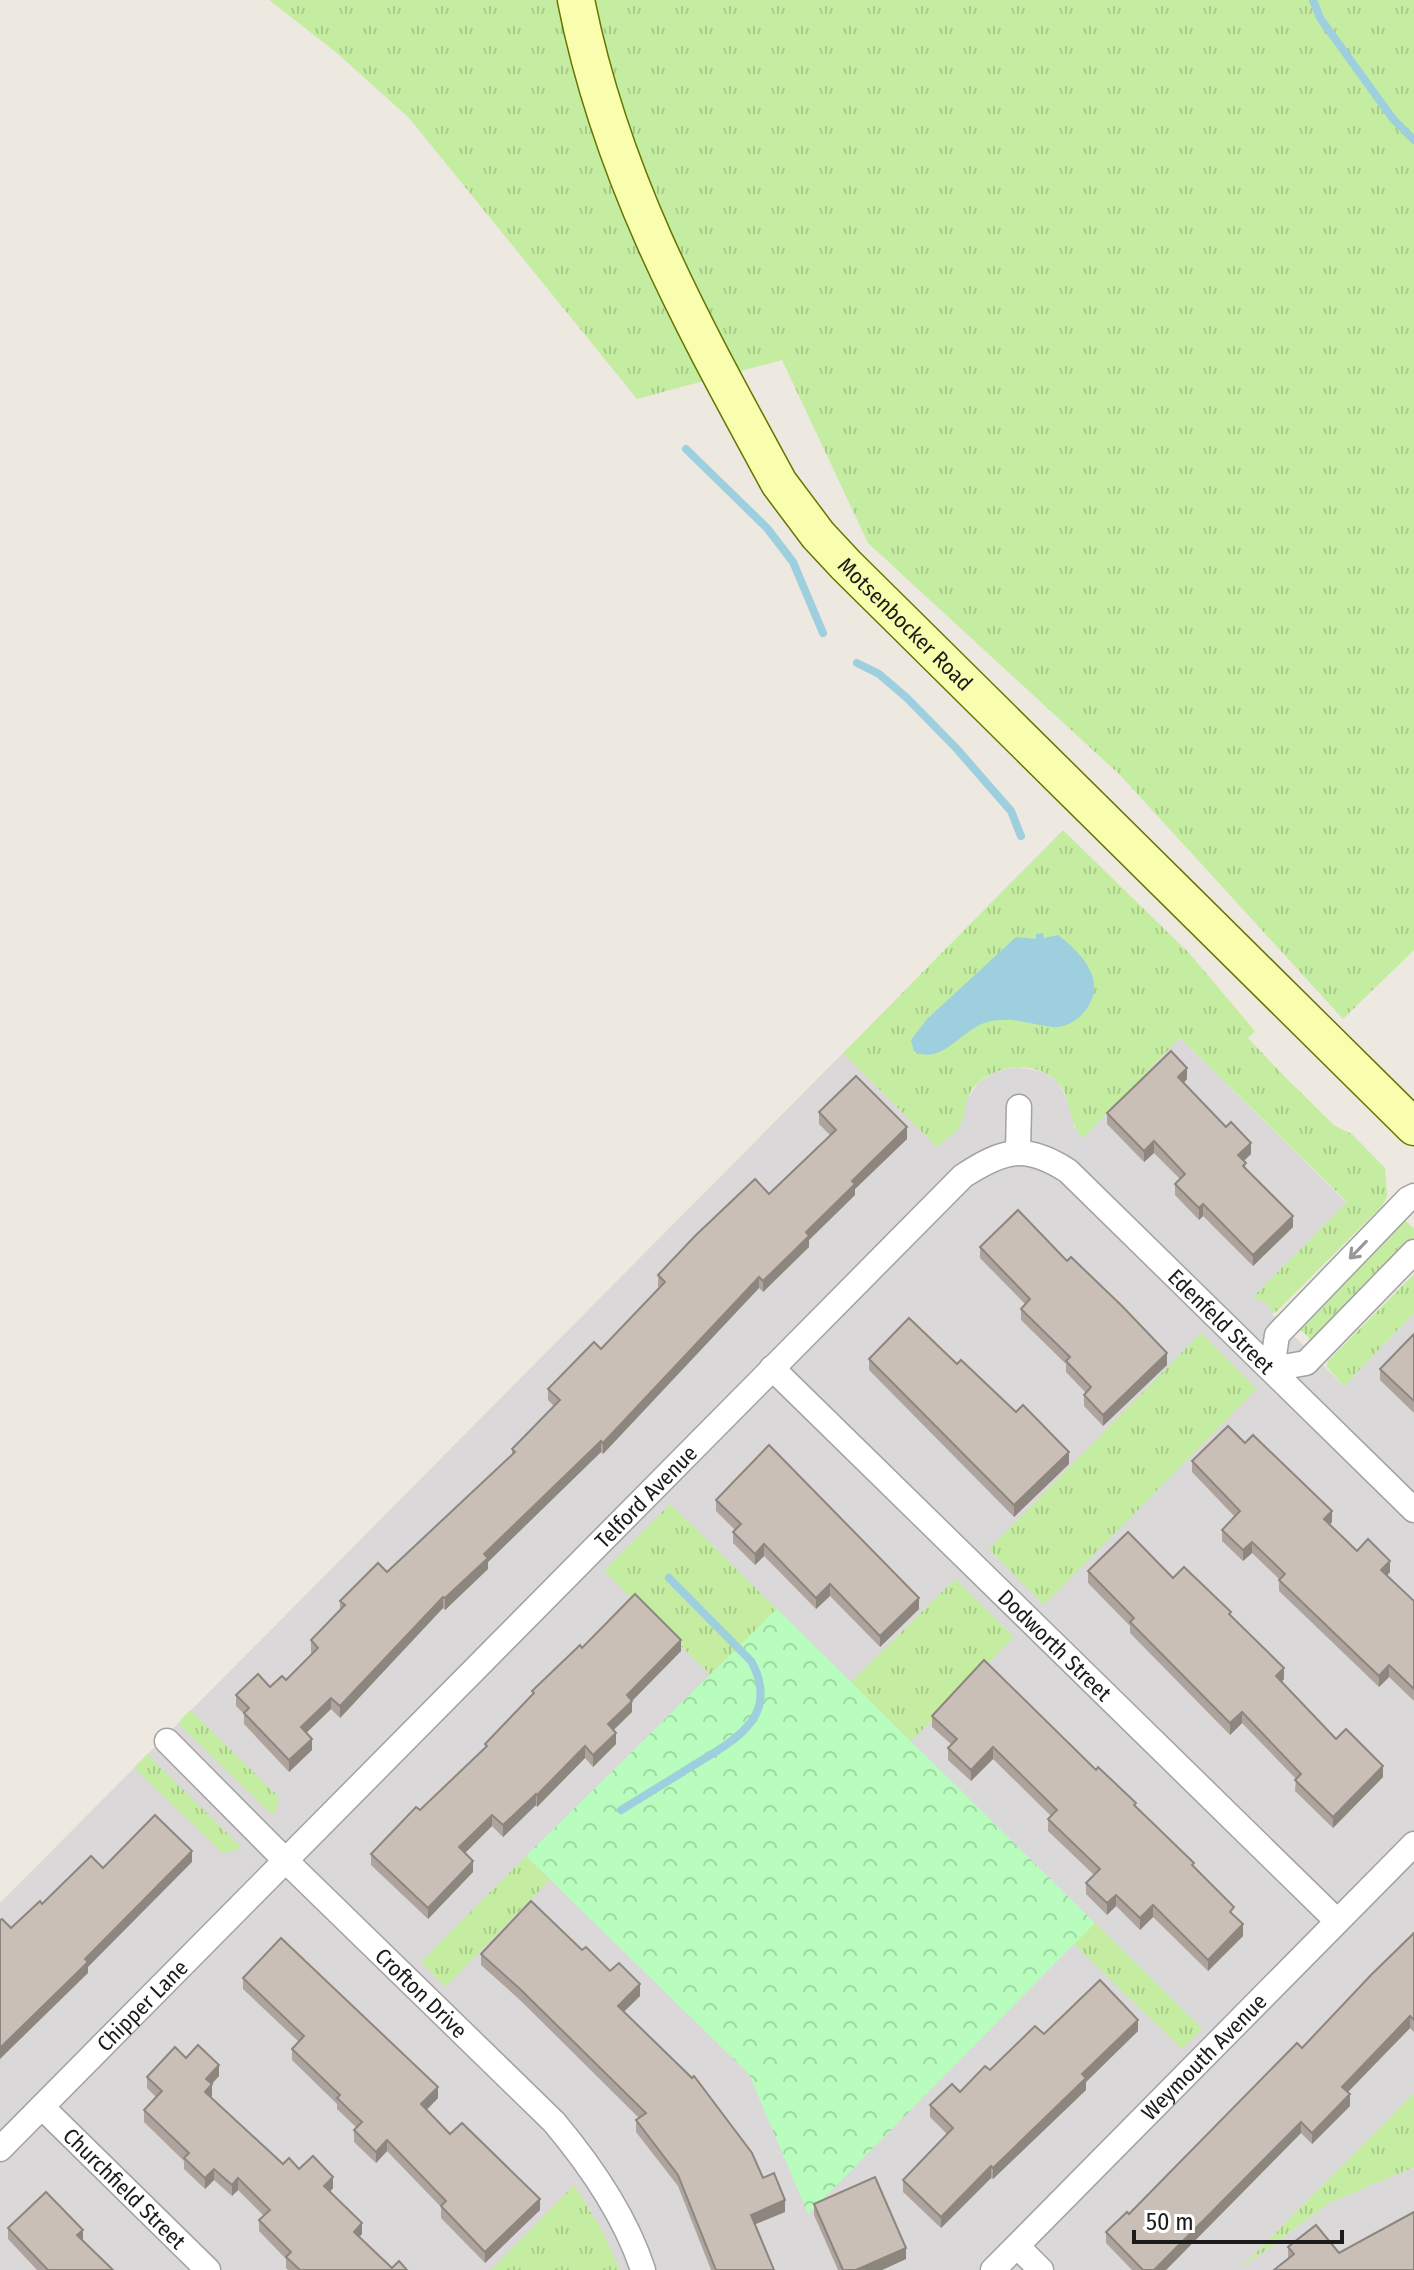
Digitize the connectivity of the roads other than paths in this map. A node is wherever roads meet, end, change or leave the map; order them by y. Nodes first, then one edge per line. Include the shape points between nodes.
1 (576, 0) edge
2 (1019, 1107) dead end
3 (1414, 1127) edge
4 (1018, 1151) junction
5 (1414, 1196) edge
6 (1414, 1252) edge
7 (772, 1368) junction
8 (1272, 1369) junction
9 (1414, 1510) edge
10 (167, 1741) dead end
11 (1414, 1844) edge
12 (286, 1861) junction
13 (1337, 1921) junction
14 (42, 2107) junction
15 (0, 2149) edge
16 (1018, 2247) junction
17 (208, 2270) edge
18 (643, 2270) edge
19 (993, 2270) edge
20 (1041, 2270) edge

1 - 3 main road, Motsenbocker Road via 600,99 645,224 678,297 792,502 846,565
2 - 4 street
4 - 7 street, Telford Avenue via 987,1160 963,1176
4 - 8 street, Edenfeld Street via 1068,1171
5 -> 8 street via 1277,1335
6 - 8 street via 1306,1363
7 - 12 street, Telford Avenue
7 - 13 street, Dodworth Street
8 - 9 street, Edenfeld Street
10 - 12 street, Crofton Drive
11 - 13 street, Weymouth Avenue
12 - 14 street, Chipper Lane
12 - 18 street, Crofton Drive via 554,2122 609,2196
13 - 16 street, Weymouth Avenue
14 - 15 street, Chipper Lane
14 - 17 street, Churchfield Street
16 - 19 street, Weymouth Avenue
16 - 20 street

